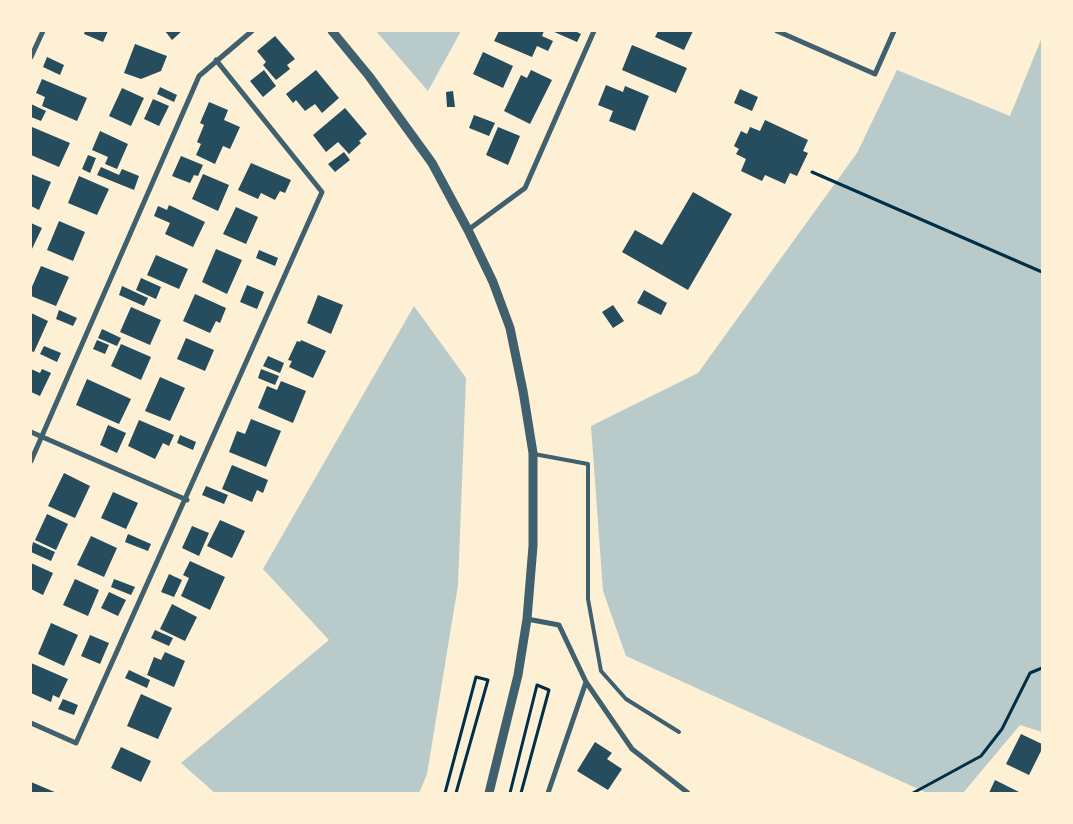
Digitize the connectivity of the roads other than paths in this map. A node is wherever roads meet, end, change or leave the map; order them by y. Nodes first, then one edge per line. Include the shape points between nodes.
1 (43, 31) edge
2 (252, 31) edge
3 (332, 31) edge
4 (594, 31) edge
5 (777, 31) edge
6 (894, 31) edge
7 (31, 57) edge
8 (216, 60) junction
9 (468, 230) junction
10 (31, 432) edge
11 (42, 436) junction
12 (533, 453) junction
13 (31, 461) edge
14 (187, 500) junction
15 (527, 619) junction
16 (586, 682) junction
17 (31, 723) edge
18 (679, 732) dead end
19 (489, 793) edge
20 (548, 793) edge
21 (688, 793) edge

1 - 7 street
2 - 8 street
3 - 9 street via 432,163
4 - 9 street via 526,188
5 - 6 street via 875,74
8 - 11 street via 199,76
8 - 14 street via 322,192
9 - 12 street via 510,328
10 - 11 street
11 - 13 street
11 - 14 street
12 - 15 street via 533,546
12 - 18 lane via 588,464 588,599 601,671 626,699
14 - 17 street via 76,743
15 - 16 street via 559,625
15 - 19 street via 518,675
16 - 20 street
16 - 21 street via 632,749

